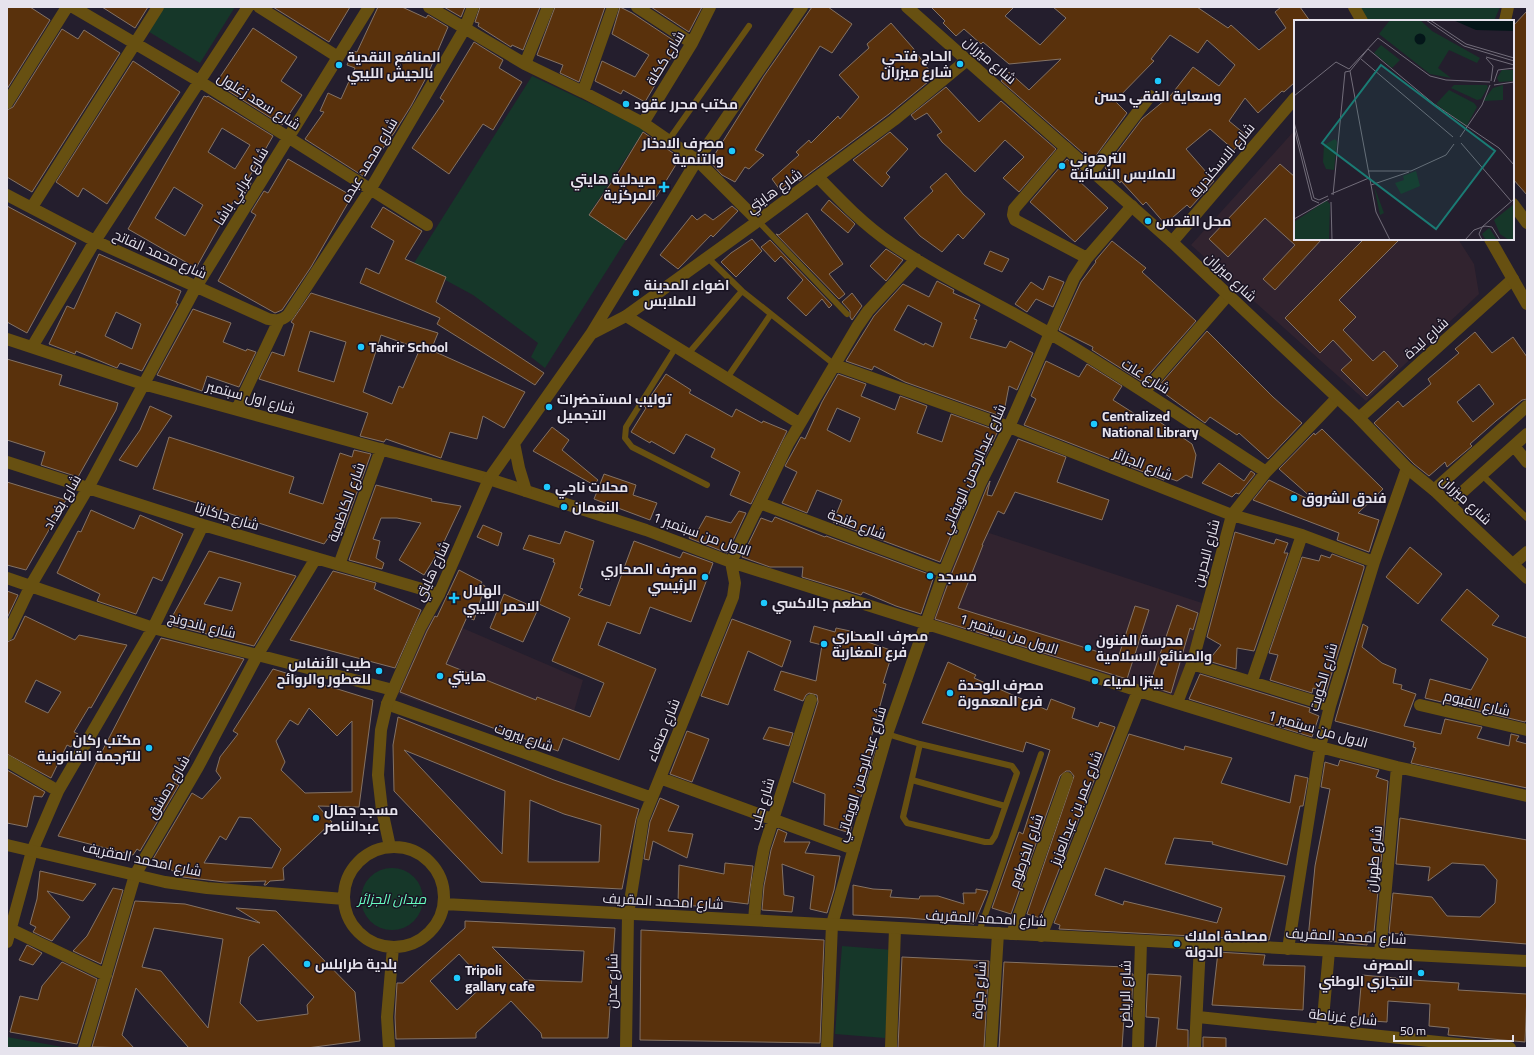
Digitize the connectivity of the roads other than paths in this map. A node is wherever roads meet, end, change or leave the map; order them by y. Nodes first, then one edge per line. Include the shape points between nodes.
1 (67, 7) edge
2 (73, 7) edge
3 (158, 7) edge
4 (248, 7) edge
5 (259, 7) edge
6 (369, 7) edge
7 (429, 7) edge
8 (473, 7) edge
9 (548, 7) edge
10 (613, 7) edge
11 (637, 7) edge
12 (710, 7) edge
13 (802, 7) edge
14 (907, 7) edge
15 (1354, 7) edge
16 (1508, 7) edge
17 (1360, 20) edge
18 (1504, 20) edge
19 (749, 26) dead end
20 (465, 28) junction
21 (134, 43) junction
22 (692, 43) junction
23 (338, 57) junction
24 (967, 60) junction
25 (525, 64) junction
26 (199, 81) junction
27 (583, 92) junction
28 (1150, 96) dead end
29 (1294, 99) edge
30 (7, 103) edge
31 (643, 124) junction
32 (289, 137) junction
33 (668, 141) junction
34 (1066, 148) junction
35 (698, 161) junction
36 (1093, 171) junction
37 (818, 177) junction
38 (370, 190) junction
39 (7, 194) edge
40 (1514, 205) edge
41 (1132, 206) junction
42 (32, 207) junction
43 (758, 221) junction
44 (1527, 223) edge
45 (426, 225) dead end
46 (1491, 240) edge
47 (95, 241) junction
48 (1172, 242) junction
49 (707, 257) junction
50 (1087, 258) junction
51 (916, 259) junction
52 (1513, 279) junction
53 (196, 287) junction
54 (742, 291) junction
55 (1228, 295) junction
56 (1527, 304) edge
57 (771, 314) junction
58 (847, 314) dead end
59 (626, 316) junction
60 (279, 320) junction
61 (591, 334) junction
62 (1050, 334) junction
63 (7, 339) edge
64 (32, 347) junction
65 (676, 347) junction
66 (688, 354) junction
67 (835, 365) junction
68 (727, 378) junction
69 (143, 384) junction
70 (1144, 392) junction
71 (1337, 398) junction
72 (1527, 406) edge
73 (237, 409) junction
74 (1359, 418) junction
75 (800, 423) junction
76 (1009, 427) junction
77 (1527, 434) edge
78 (514, 443) junction
79 (1514, 446) junction
80 (381, 449) junction
81 (7, 462) edge
82 (1527, 462) edge
83 (1407, 468) junction
84 (1266, 472) junction
85 (1482, 475) junction
86 (489, 480) junction
87 (706, 485) dead end
88 (88, 488) junction
89 (1434, 490) junction
90 (526, 492) junction
91 (760, 503) junction
92 (1449, 504) junction
93 (1232, 516) junction
94 (1527, 518) edge
95 (203, 525) junction
96 (1302, 535) junction
97 (1527, 552) edge
98 (316, 558) junction
99 (731, 562) junction
100 (1374, 562) junction
101 (1512, 564) junction
102 (340, 565) junction
103 (944, 572) junction
104 (7, 578) edge
105 (1527, 578) edge
106 (31, 586) junction
107 (439, 594) junction
108 (926, 624) junction
109 (153, 628) junction
110 (7, 635) edge
111 (258, 654) junction
112 (1192, 664) junction
113 (1252, 681) junction
114 (393, 690) junction
115 (1138, 691) junction
116 (811, 700) dead end
117 (387, 704) junction
118 (1177, 704) junction
119 (1420, 705) dead end
120 (1330, 706) junction
121 (1527, 730) edge
122 (887, 734) junction
123 (920, 744) junction
124 (1320, 747) junction
125 (1041, 754) dead end
126 (7, 761) edge
127 (1397, 767) junction
128 (660, 778) junction
129 (1067, 778) dead end
130 (912, 780) junction
131 (58, 791) junction
132 (1527, 796) edge
133 (652, 798) junction
134 (1005, 806) junction
135 (772, 820) junction
136 (7, 845) edge
137 (390, 847) junction
138 (854, 849) junction
139 (32, 850) junction
140 (134, 875) junction
141 (344, 899) junction
142 (444, 904) junction
143 (628, 914) junction
144 (754, 920) junction
145 (832, 924) junction
146 (895, 928) junction
147 (10, 929) junction
148 (979, 932) junction
149 (998, 933) junction
150 (1012, 934) junction
151 (1042, 936) junction
152 (1141, 941) junction
153 (7, 942) edge
154 (1200, 944) junction
155 (393, 947) junction
156 (1288, 948) junction
157 (1328, 951) junction
158 (1380, 953) junction
159 (1527, 961) edge
160 (106, 975) junction
161 (1198, 1017) junction
162 (1322, 1030) junction
163 (84, 1048) edge
164 (389, 1048) edge
165 (626, 1048) edge
166 (827, 1048) edge
167 (891, 1048) edge
168 (991, 1048) edge
169 (1138, 1048) edge
170 (1195, 1048) edge
171 (1510, 1048) edge

1 - 30 street
2 - 21 street, شارع سعد زغلول
3 - 21 street
4 - 26 street
5 - 23 street
6 - 23 street, شارع عرابي باشا
7 - 20 street
8 - 20 street, شارع محمد عبده
9 - 25 street
10 - 27 street
11 - 22 street
12 - 22 street, شارع ككلة
13 - 35 street, شارع هايتي
14 - 24 street, شارع ميزران
15 - 17 street
16 - 18 street
19 - 33 lane
20 - 25 street
20 - 38 street, شارع محمد عبده
21 - 26 street, شارع سعد زغلول
21 - 42 street
22 - 31 street, شارع ككلة
23 - 32 street, شارع عرابي باشا
24 - 34 street, شارع ميزران
24 - 37 street, شارع هايتي via 894,120
25 - 27 street
26 - 32 street, شارع سعد زغلول
26 - 47 street
27 - 31 street
28 - 36 street
29 - 48 street, شارع الاسكندرية
31 - 33 street
32 - 38 street, شارع سعد زغلول
32 - 53 street, شارع عرابي باشا
33 - 35 street
34 - 36 street, شارع ميزران
34 - 50 street via 1014,209 1012,215 1015,220
35 - 43 street
35 - 61 street, شارع هايتي
36 - 41 street, شارع ميزران
37 - 43 street, شارع هايتي
37 - 51 street, شارع غات via 867,224
38 - 45 street, شارع سعد زغلول
38 - 60 street, شارع محمد عبده via 288,315
39 - 42 street, شارع محمد الفاتح
40 - 44 street
41 - 48 street, شارع ميزران
41 - 50 street, شارع عبدالرحمن الويفاتي
42 - 47 street, شارع محمد الفاتح
43 - 49 street, شارع هايتي
43 - 58 lane
46 - 52 street
47 - 53 street, شارع محمد الفاتح
47 - 64 street
48 - 55 street, شارع ميزران
49 - 54 lane
49 - 59 street, شارع هايتي
50 - 62 street, شارع عبدالرحمن الويفاتي via 1074,278
51 - 62 street, شارع غات
51 - 67 street via 868,311
52 - 56 street
52 - 74 street, شارع لبدة
53 - 60 street, شارع محمد الفاتح via 268,319
53 - 69 street, شارع عرابي باشا
54 - 57 lane
54 - 66 lane
55 - 70 street
55 - 71 street, شارع ميزران
57 - 67 lane
57 - 68 lane
59 - 61 street, شارع هايتي
59 - 65 street
60 - 73 street
61 - 78 street, شارع هايتي
62 - 70 street, شارع غات
62 - 76 street, شارع عبدالرحمن الويفاتي
63 - 64 street, شارع اول سبتمبر
64 - 69 street, شارع اول سبتمبر
65 - 66 street
65 - 87 lane via 626,427 625,438 632,447
66 - 68 street
67 - 75 street
67 - 76 street, شارع الجزائر
68 - 75 street
69 - 73 street, شارع اول سبتمبر
69 - 88 street, شارع بغداد
70 - 84 street, شارع غات
71 - 74 street, شارع ميزران
71 - 84 street, شارع البحرين
72 - 89 street
73 - 80 street, شارع اول سبتمبر
74 - 83 street, شارع ميزران
75 - 91 street
76 - 93 street, شارع الجزائر
76 - 103 street, شارع عبدالرحمن الويفاتي via 980,484
77 - 79 street
78 - 86 street, شارع هايتي
78 - 90 street
79 - 82 street
79 - 85 street
80 - 86 street, شارع اول سبتمبر
80 - 102 street, شارع الكاظمية
81 - 88 street, شارع جاكارتا
83 - 89 street, شارع ميزران
83 - 100 street, شارع الكويت
84 - 93 street, شارع البحرين
85 - 92 street
85 - 94 lane
86 - 90 street, الاول من سبتمبر 1
86 - 107 street, شارع هايتي
88 - 95 street, شارع جاكارتا
88 - 106 street, شارع بغداد
89 - 92 street, شارع ميزران
90 - 99 street, الاول من سبتمبر 1 via 646,530
91 - 99 street
91 - 103 street, شارع طنجة
92 - 101 street, شارع ميزران
93 - 96 street, شارع الجزائر
93 - 112 street, شارع البحرين
95 - 98 street, شارع جاكارتا
95 - 109 street
96 - 100 street, شارع الجزائر
96 - 113 street
97 - 101 street
98 - 102 street, شارع جاكارتا
98 - 111 street, شارع دمشق
99 - 108 street, الاول من سبتمبر 1
99 - 128 street, شارع صنعاء via 736,583 733,596
100 - 120 street, شارع الكويت
101 - 105 street, شارع ميزران
102 - 107 street, شارع جاكارتا
103 - 108 street, شارع عبدالرحمن الويفاتي
104 - 106 street, شارع باندونج
106 - 109 street, شارع باندونج
106 - 110 street, شارع بغداد
107 - 114 street, شارع هايتي via 420,628
108 - 115 street, الاول من سبتمبر 1
108 - 122 street, شارع عبدالرحمن الويفاتي
109 - 111 street, شارع باندونج
109 - 131 street
111 - 114 street, شارع باندونج
111 - 140 street, شارع دمشق via 198,767
112 - 113 street
112 - 118 street, شارع البحرين
113 - 120 street
114 - 117 street, شارع هايتي
115 - 118 street, الاول من سبتمبر 1
115 - 151 street, شارع عمر بن عبدالعزيز
116 - 135 street, شارع حلب
117 - 133 street, شارع بيروت
117 - 137 street, شارع هايتي via 381,730 378,775
118 - 124 street, الاول من سبتمبر 1
119 - 121 street, شارع الفيوم
120 - 124 street, شارع الكويت
122 - 123 lane
122 - 138 street, شارع عبدالرحمن الويفاتي
123 - 130 lane
123 - 134 lane via 1012,766 1017,773
124 - 127 street, الاول من سبتمبر 1
124 - 156 street, شارع الكويت
125 - 148 lane
126 - 131 street
127 - 132 street, الاول من سبتمبر 1
127 - 158 street, شارع طهران
128 - 133 street, شارع صنعاء
128 - 135 street
129 - 150 street, شارع الخرطوم
130 - 134 lane
130 - 134 lane via 903,816 907,823 991,842
131 - 139 street
133 - 143 street, شارع صنعاء via 643,820
135 - 138 street
135 - 144 street, شارع حلب via 757,885
136 - 139 street, شارع امحمد المقريف
137 - 141 street via 375,850 362,858 352,870 346,884
137 - 142 street via 405,847 430,861 439,873 444,887
138 - 145 street, شارع عبدالرحمن الويفاتي
139 - 140 street, شارع امحمد المقريف
139 - 147 street
140 - 141 street, شارع امحمد المقريف via 207,888
140 - 160 street, شارع دمشق
141 - 155 street via 347,914 364,938
142 - 143 street, شارع امحمد المقريف
142 - 155 street via 436,925 428,934 417,942
143 - 144 street, شارع امحمد المقريف
143 - 165 street, شارع عدن
144 - 145 street, شارع امحمد المقريف
145 - 146 street, شارع امحمد المقريف
145 - 166 street, شارع عبدالرحمن الويفاتي
146 - 148 street, شارع امحمد المقريف
146 - 167 street
147 - 153 street
147 - 160 street
148 - 149 street, شارع امحمد المقريف
149 - 150 street, شارع امحمد المقريف
149 - 168 street, شارع جاوة
150 - 151 street, شارع امحمد المقريف
151 - 152 street, شارع امحمد المقريف
152 - 154 street, شارع امحمد المقريف
152 - 169 street, شارع الرياض
154 - 156 street, شارع امحمد المقريف
154 - 161 street
155 - 164 street via 387,1017
156 - 157 street, شارع امحمد المقريف
157 - 158 street, شارع امحمد المقريف
157 - 162 street
158 - 159 street, شارع امحمد المقريف
160 - 163 street, شارع دمشق
161 - 162 street, شارع غرناطة
161 - 170 street
162 - 171 street, شارع غرناطة

